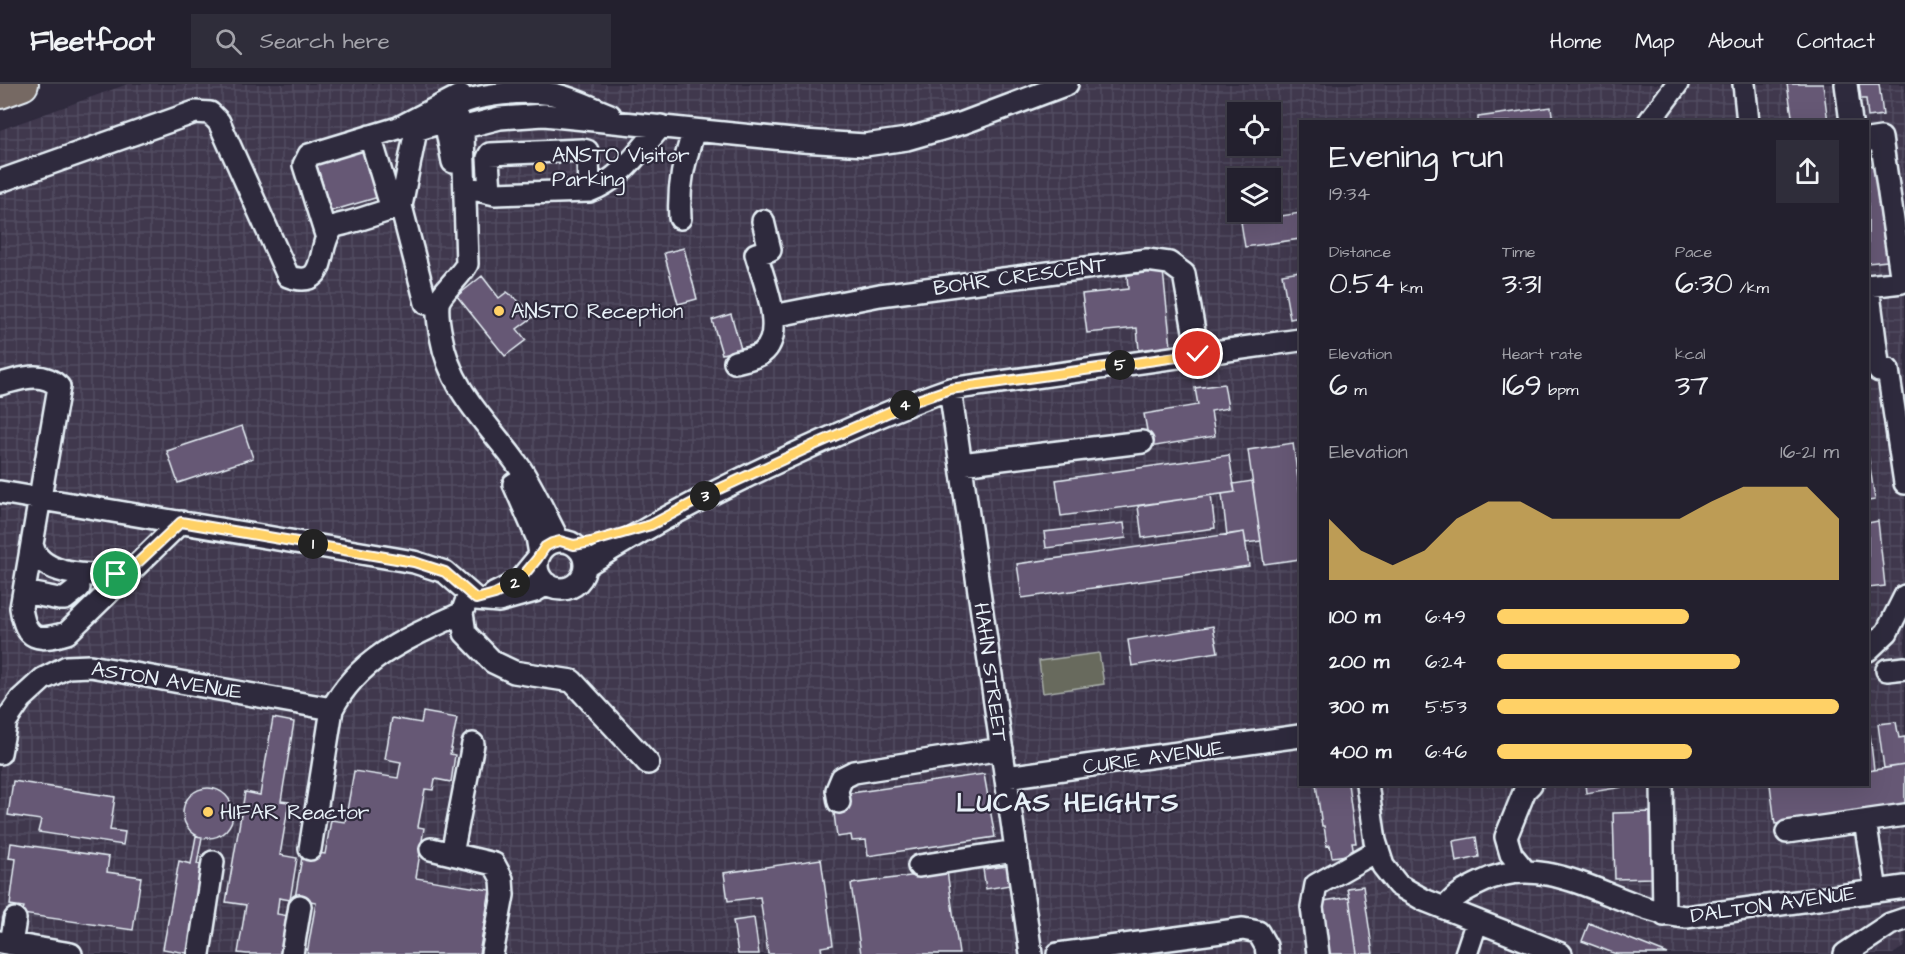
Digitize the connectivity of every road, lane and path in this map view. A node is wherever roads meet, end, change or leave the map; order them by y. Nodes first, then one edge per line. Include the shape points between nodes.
1 (22, 84) edge
2 (1067, 84) edge
3 (1677, 84) edge
4 (1744, 84) edge
5 (1846, 84) edge
6 (0, 92) edge
7 (534, 92) junction
8 (600, 120) junction
9 (1650, 120) edge
10 (1748, 120) edge
11 (1851, 120) edge
12 (445, 121) junction
13 (636, 124) junction
14 (661, 126) junction
15 (694, 130) junction
16 (370, 136) junction
17 (1869, 140) edge
18 (628, 164) junction
19 (0, 181) edge
20 (465, 187) junction
21 (589, 191) junction
22 (490, 193) junction
23 (397, 208) junction
24 (680, 218) dead end
25 (763, 221) dead end
26 (327, 238) junction
27 (1869, 286) edge
28 (1869, 291) edge
29 (426, 303) junction
30 (773, 316) junction
31 (1299, 340) edge
32 (1198, 354) junction
33 (735, 362) dead end
34 (1885, 370) edge
35 (0, 384) edge
36 (950, 389) junction
37 (1142, 441) dead end
38 (961, 464) junction
39 (1905, 483) edge
40 (0, 492) edge
41 (40, 498) junction
42 (142, 515) junction
43 (181, 522) junction
44 (651, 525) junction
45 (567, 543) junction
46 (32, 544) junction
47 (145, 556) junction
48 (538, 556) junction
49 (585, 566) junction
50 (129, 571) junction
51 (547, 584) junction
52 (79, 588) dead end
53 (24, 592) junction
54 (1905, 596) edge
55 (469, 602) junction
56 (1869, 649) edge
57 (332, 709) junction
58 (1299, 736) edge
59 (473, 744) dead end
60 (1, 746) edge
61 (1002, 749) junction
62 (648, 763) dead end
63 (1006, 777) junction
64 (1366, 786) edge
65 (1529, 786) edge
66 (1662, 786) edge
67 (839, 802) dead end
68 (1905, 815) edge
69 (1865, 821) junction
70 (1787, 832) dead end
71 (310, 849) dead end
72 (431, 849) dead end
73 (1378, 850) junction
74 (1015, 851) junction
75 (453, 854) junction
76 (213, 862) dead end
77 (919, 866) dead end
78 (1524, 870) junction
79 (1905, 887) edge
80 (1876, 891) junction
81 (300, 906) dead end
82 (1445, 908) junction
83 (1664, 915) junction
84 (15, 919) dead end
85 (1905, 919) edge
86 (1477, 921) junction
87 (5, 943) edge
88 (71, 954) edge
89 (199, 954) edge
90 (292, 954) edge
91 (492, 954) edge
92 (1031, 954) edge
93 (1058, 954) edge
94 (1267, 954) edge
95 (1318, 954) edge
96 (1466, 954) edge
97 (1561, 954) edge
98 (1845, 954) edge

1 - 6 highway
2 - 15 lane via 963,123 907,139 866,144
3 - 9 lane
4 - 10 lane
5 - 11 lane
7 - 12 lane via 488,96 463,103 452,109
7 - 13 lane via 556,94
7 - 16 lane via 511,87 460,95 398,128
8 - 12 lane via 544,106 497,107
8 - 13 lane
8 - 18 lane via 623,128 629,137
8 - 20 lane via 544,115 500,118 469,126 463,133
12 - 23 lane via 416,130
12 - 29 lane via 453,154 456,262 451,273 430,292
13 - 14 lane
14 - 15 lane
14 - 18 lane
15 - 24 lane via 678,193
16 - 23 lane
16 - 26 lane via 309,155 304,165
17 - 27 lane via 1881,138 1902,282
18 - 21 lane via 614,179
19 - 26 lane via 195,112 210,113 219,122 288,276 298,280 312,276 319,268
20 - 22 lane
20 - 45 lane via 467,264 438,301 442,345 453,377 520,469
21 - 22 lane
21 - 22 lane via 588,155 583,150 490,154
23 - 26 lane via 334,228
23 - 29 lane
25 - 30 lane via 770,250 756,254
28 - 34 lane
29 - 48 lane via 427,328 436,364 450,396 510,476 537,537
30 - 32 lane, BOHR CRESCENT via 880,295 1089,266 1162,261 1175,265 1184,274
30 - 33 lane via 771,341 762,354
31 - 32 lane
32 - 36 lane
34 - 39 lane
35 - 41 lane via 39,376 59,387
36 - 38 lane, HAHN STREET
36 - 44 lane via 814,445
37 - 38 lane
38 - 61 lane, HAHN STREET
40 - 41 lane
41 - 42 lane
41 - 46 lane
42 - 43 lane
42 - 47 lane via 148,545
43 - 47 lane
43 - 55 lane via 414,562 445,572
44 - 45 lane via 591,542
44 - 49 lane
45 - 48 lane via 545,547
45 - 49 lane via 582,554
46 - 50 lane via 37,557 54,568 96,576
46 - 53 lane
47 - 50 lane
48 - 51 lane via 538,573
48 - 55 lane via 518,582
49 - 51 lane via 580,580 568,588
50 - 53 lane via 67,633 46,639 34,636 24,626
51 - 55 lane via 499,601
52 - 53 lane via 65,599
54 - 56 lane via 1887,632
55 - 57 lane via 380,654 353,677
55 - 62 lane via 465,633 493,662 514,672 572,681
57 - 60 lane, ASTON AVENUE via 90,666 67,668 43,679 21,699 6,720
57 - 71 lane
58 - 63 lane, CURIE AVENUE
59 - 75 lane
61 - 63 lane, HAHN STREET
61 - 67 lane via 854,772 842,778 837,790
63 - 74 lane, HAHN STREET
64 - 73 lane
65 - 78 lane via 1506,837 1511,854
66 - 83 lane
68 - 69 lane
69 - 70 lane
69 - 80 lane
72 - 75 lane
73 - 82 lane via 1383,866 1398,885
73 - 95 lane via 1316,885 1312,907
74 - 77 lane
74 - 92 lane, HAHN STREET
75 - 91 lane via 494,864 502,879 503,895
76 - 89 lane
78 - 82 lane, DALTON AVENUE via 1496,875 1458,893
78 - 83 lane, DALTON AVENUE via 1560,876
79 - 80 lane, DALTON AVENUE
80 - 83 lane, DALTON AVENUE via 1686,917
81 - 90 lane
82 - 86 lane
84 - 87 lane
85 - 98 lane via 1890,924
86 - 96 lane
86 - 97 lane
87 - 88 lane
93 - 94 lane via 1243,929 1258,932

